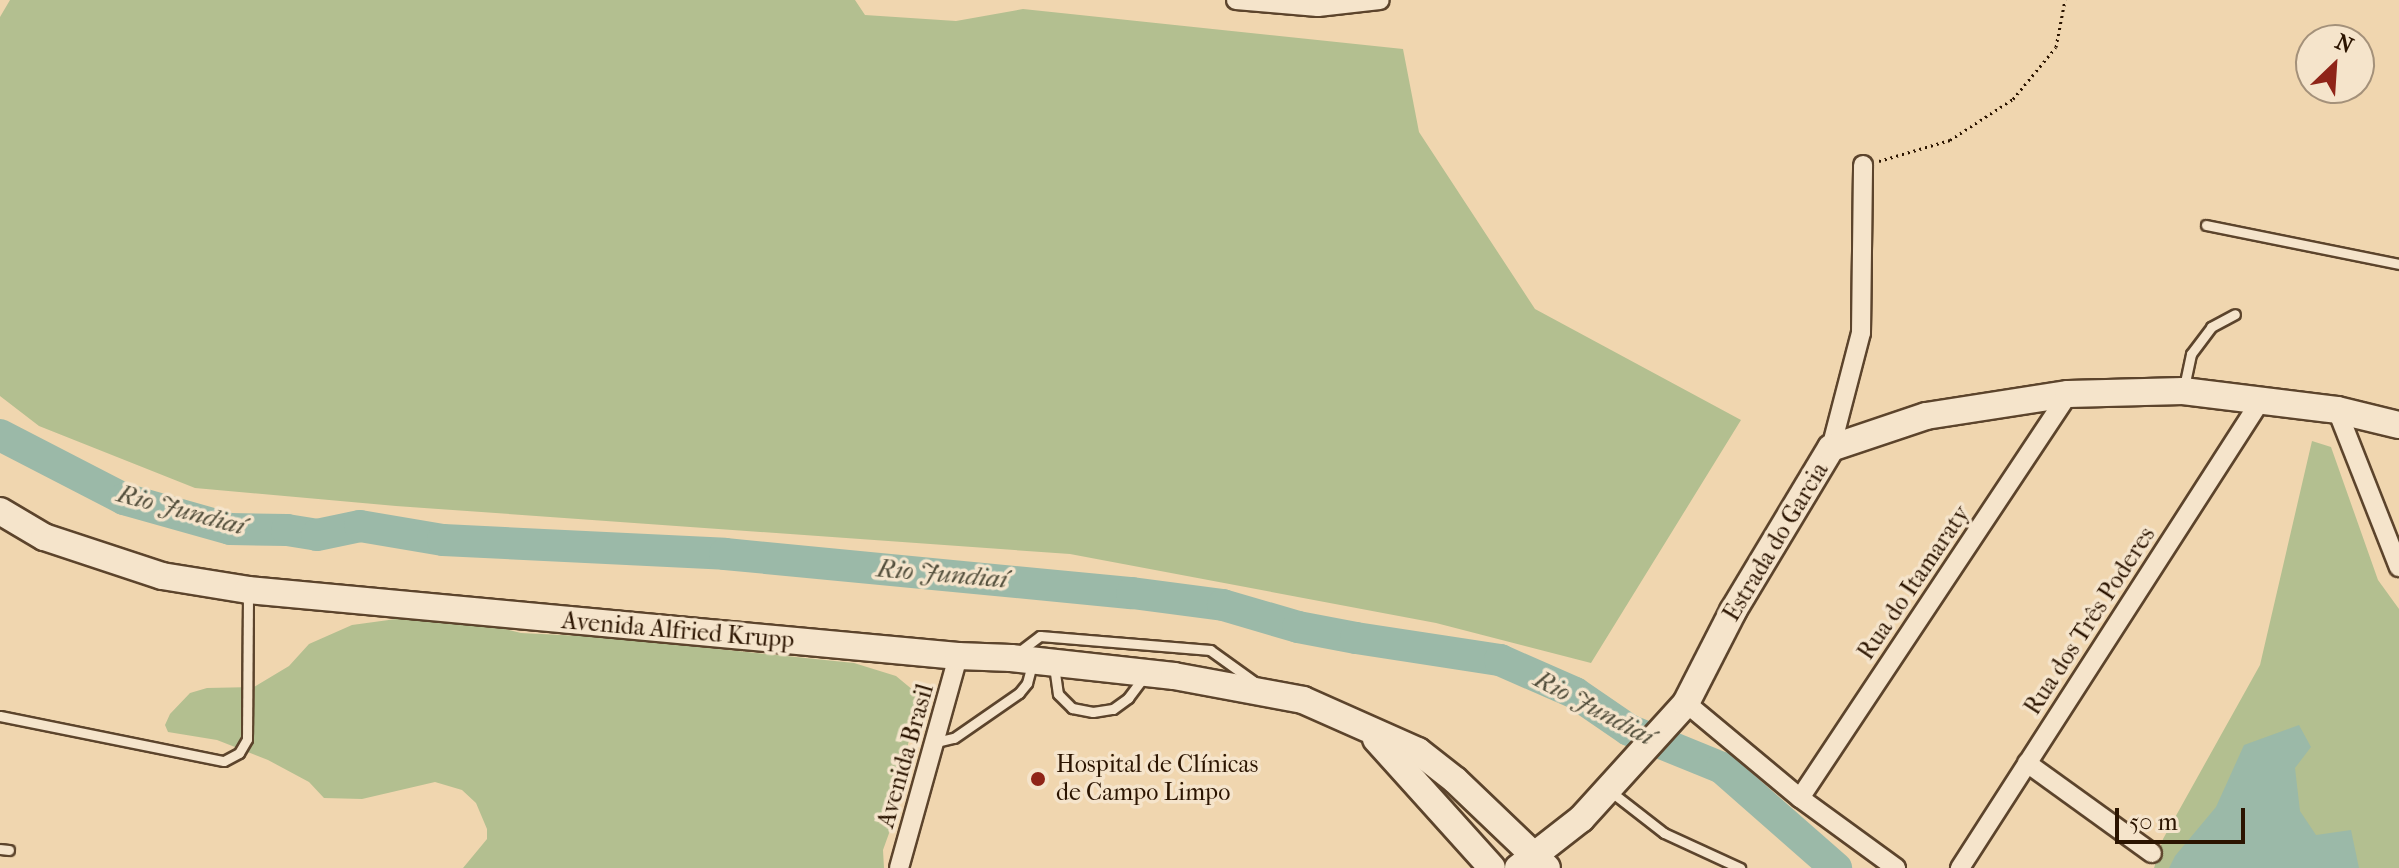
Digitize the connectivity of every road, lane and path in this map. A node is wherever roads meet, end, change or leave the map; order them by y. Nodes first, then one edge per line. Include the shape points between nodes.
1 (1236, 0) edge
2 (1380, 0) edge
3 (2065, 0) edge
4 (1863, 165) joint
5 (2206, 225) dead end
6 (2399, 264) edge
7 (2235, 314) dead end
8 (2183, 391) junction
9 (2068, 394) junction
10 (2261, 400) junction
11 (2337, 410) junction
12 (2399, 425) edge
13 (1831, 448) junction
14 (0, 511) edge
15 (2399, 567) edge
16 (248, 590) junction
17 (958, 656) junction
18 (1033, 660) junction
19 (1147, 673) junction
20 (1268, 692) junction
21 (1686, 703) junction
22 (0, 716) edge
23 (1362, 725) junction
24 (936, 742) junction
25 (2027, 763) junction
26 (1617, 781) junction
27 (1800, 798) junction
28 (1581, 819) junction
29 (1507, 828) junction
30 (2152, 853) dead end
31 (1533, 864) edge
32 (899, 868) edge
33 (1492, 868) edge
34 (1740, 868) edge
35 (1896, 868) edge
36 (1960, 868) edge

1 - 2 street via 1318,7
3 - 4 path via 2056,47 2013,99 1950,140
4 - 13 street via 1861,333
5 - 6 lane
7 - 8 lane via 2211,327 2191,354
8 - 9 main road, Estrada do Garcia
8 - 10 main road, Estrada do Garcia
9 - 13 main road, Estrada do Garcia via 1926,416
9 - 27 street, Rua do Itamaraty
10 - 11 main road, Estrada do Garcia
10 - 25 street, Rua dos Três Poderes
11 - 12 main road, Estrada do Garcia
11 - 15 street
13 - 21 main road, Estrada do Garcia via 1733,611
14 - 16 main road, Avenida Alfried Krupp via 44,537 162,576
16 - 17 main road, Avenida Alfried Krupp
16 - 22 lane via 247,739 239,753 224,761
17 - 18 main road, Avenida Alfried Krupp
17 - 24 street, Avenida Brasil
18 - 19 main road, Avenida Alfried Krupp
18 - 19 lane via 1072,708 1093,712 1120,704
18 - 20 lane via 1040,636 1210,650
18 - 24 lane via 1019,693 954,738
19 - 20 main road, Avenida Alfried Krupp
20 - 23 main road, Avenida Alfried Krupp via 1303,700
21 - 26 main road, Estrada do Garcia
21 - 27 street
23 - 29 main road, Avenida Alfried Krupp via 1418,751
23 - 33 main road
24 - 32 street, Avenida Brasil
25 - 30 street
25 - 36 street, Rua dos Três Poderes
26 - 28 main road, Estrada do Garcia
26 - 34 lane via 1664,833
27 - 35 street
28 - 29 main road via 1532,829
28 - 31 main road, Estrada do Garcia
29 - 31 main road, Avenida Alfried Krupp

